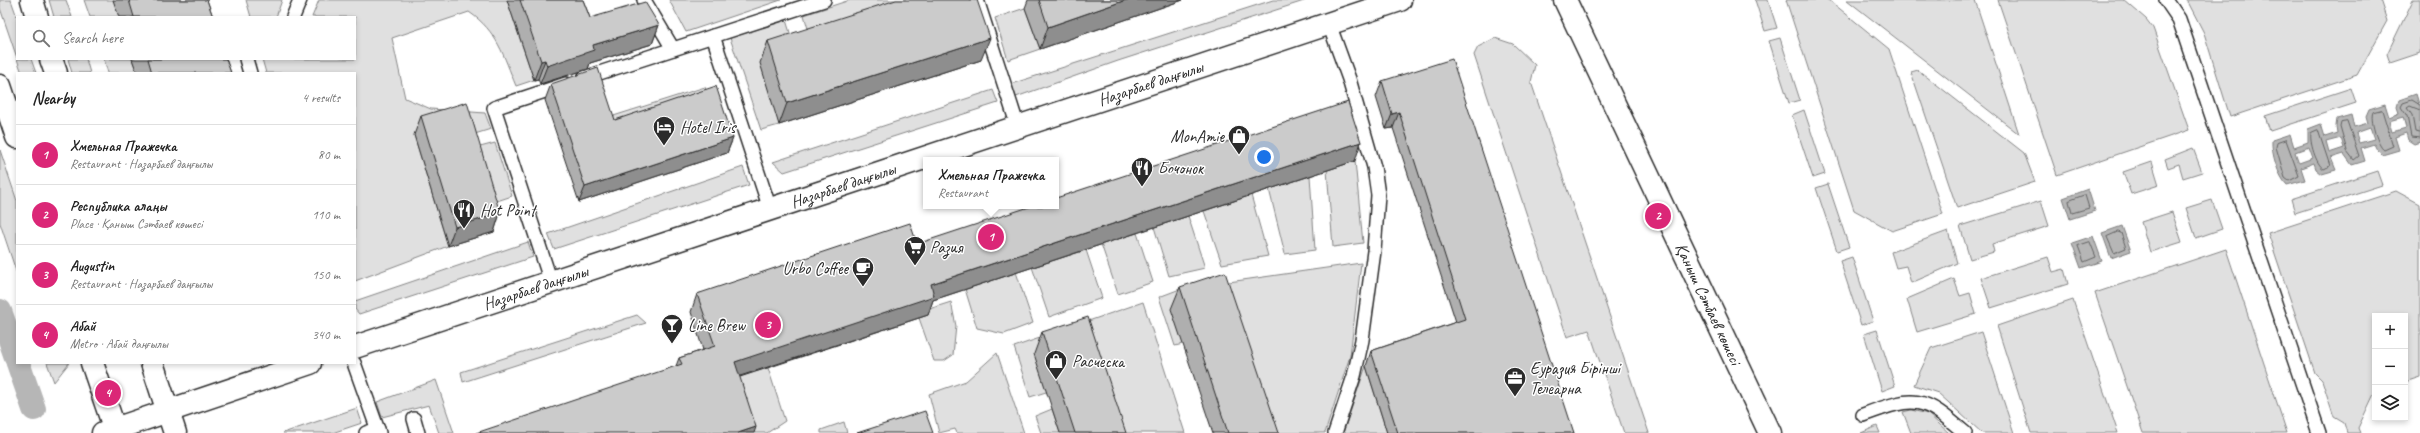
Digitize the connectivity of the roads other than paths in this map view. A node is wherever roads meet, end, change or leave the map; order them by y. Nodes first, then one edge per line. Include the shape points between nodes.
1 (32, 0) edge
2 (300, 0) edge
3 (644, 0) edge
4 (824, 0) edge
5 (977, 0) edge
6 (1400, 0) edge
7 (1565, 0) edge
8 (2166, 0) edge
9 (37, 16) edge
10 (293, 16) edge
11 (1329, 24) junction
12 (712, 36) junction
13 (673, 49) junction
14 (51, 60) edge
15 (246, 60) edge
16 (56, 72) edge
17 (250, 72) edge
18 (0, 86) edge
19 (1018, 127) junction
20 (16, 134) edge
21 (927, 157) edge
22 (923, 158) edge
23 (770, 209) junction
24 (552, 282) junction
25 (356, 350) edge
26 (356, 354) edge
27 (92, 364) edge
28 (152, 364) edge
29 (307, 364) edge
30 (168, 411) junction
31 (1863, 414) dead end
32 (414, 419) dead end
33 (111, 432) edge
34 (374, 432) edge
35 (175, 433) edge
36 (418, 433) edge
37 (1335, 433) edge
38 (1770, 433) edge
39 (1965, 433) edge
40 (2319, 433) edge

1 - 9 main road
2 - 10 lane
3 - 13 lane
4 - 12 lane
5 - 19 lane
6 - 11 main road, Назарбаев даңғылы
7 - 38 main road, Қаныш Сәтбаев көшесі
8 - 40 lane via 2179,19
11 - 19 main road, Назарбаев даңғылы
11 - 37 lane via 1349,79 1370,153 1378,195 1374,250 1362,340 1354,376
12 - 13 lane
12 - 23 lane
13 - 24 lane via 494,108
14 - 16 main road
15 - 17 lane
18 - 20 main road
19 - 21 main road, Назарбаев даңғылы
22 - 23 main road, Назарбаев даңғылы
23 - 24 main road, Назарбаев даңғылы
24 - 25 main road, Назарбаев даңғылы
26 - 34 lane
27 - 33 main road
28 - 30 main road
29 - 30 main road
30 - 33 main road
30 - 35 main road
31 - 39 lane via 1902,401 1915,400 1942,413
32 - 36 lane

